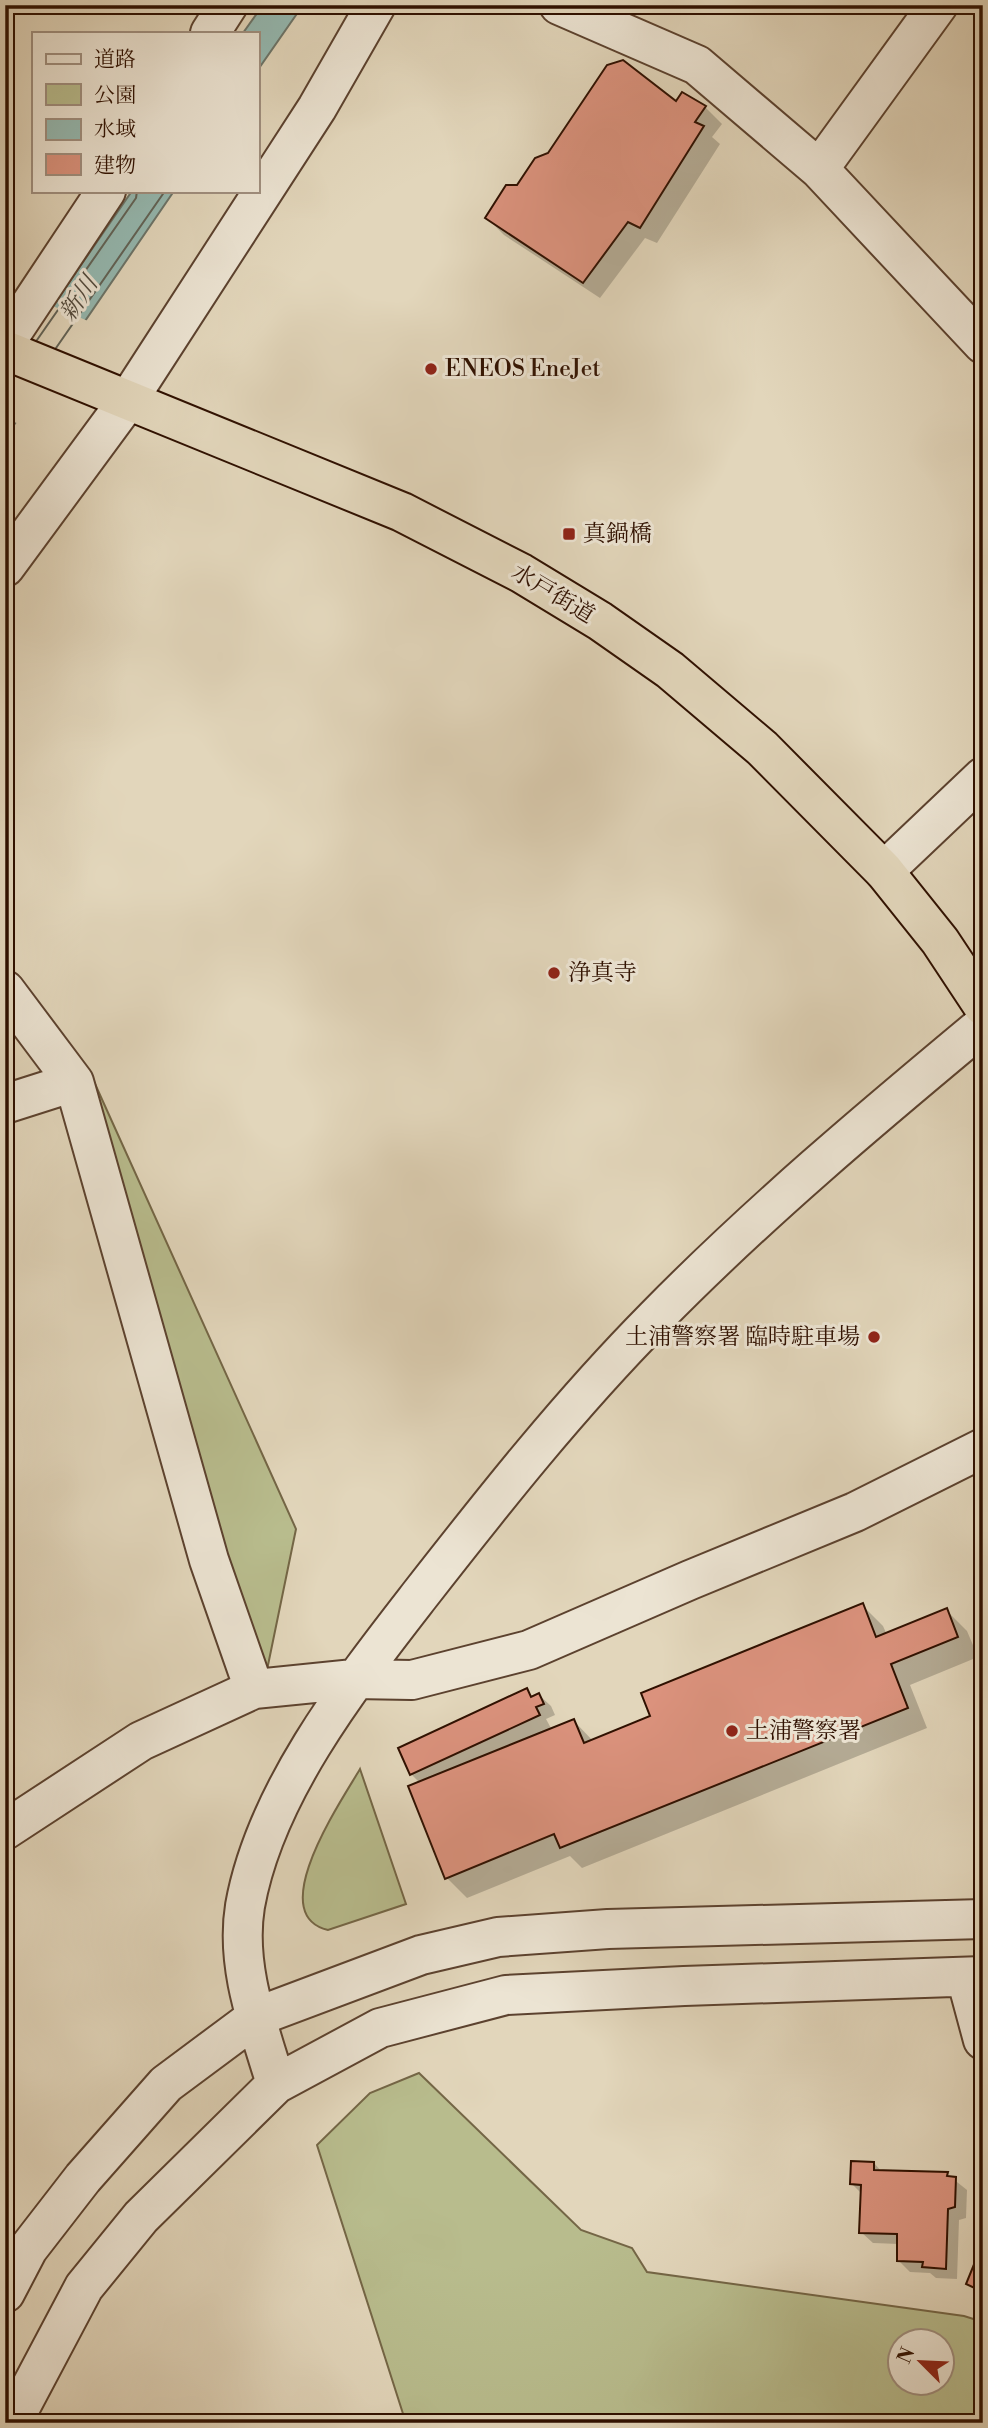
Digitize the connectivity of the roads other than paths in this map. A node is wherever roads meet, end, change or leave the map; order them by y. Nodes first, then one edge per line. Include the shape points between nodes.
1 (228, 5) edge
2 (376, 5) edge
3 (559, 5) edge
4 (938, 5) edge
5 (211, 32) edge
6 (819, 169) junction
7 (105, 192) edge
8 (259, 192) edge
9 (259, 192) edge
10 (983, 344) edge
11 (8, 349) edge
12 (117, 396) junction
13 (5, 567) edge
14 (983, 777) edge
15 (884, 871) junction
16 (5, 990) edge
17 (983, 1006) edge
18 (983, 1025) edge
19 (74, 1082) junction
20 (5, 1104) edge
21 (983, 1448) edge
22 (354, 1679) junction
23 (254, 1689) junction
24 (5, 1830) edge
25 (983, 1919) edge
26 (975, 1977) edge
27 (256, 2017) junction
28 (983, 2040) edge
29 (276, 2084) junction
30 (5, 2293) edge
31 (12, 2423) edge

1 - 5 street
2 - 8 street via 317,108
3 - 6 street via 698,65
4 - 6 street
6 - 10 street
7 - 11 street
9 - 12 street
11 - 12 highway, 水戸街道
12 - 13 street
12 - 15 highway, 水戸街道 via 402,512 521,573 600,621 670,670 762,748
14 - 15 street
15 - 17 highway, 水戸街道 via 940,941
16 - 19 street
18 - 22 street via 818,1164 654,1318 520,1466
19 - 20 street
19 - 23 street via 209,1560
21 - 22 street via 855,1512 529,1650 412,1680
22 - 23 street
22 - 27 street via 293,1779 258,1851 245,1908 242,1955
23 - 24 street via 141,1741
25 - 27 street via 608,1929 498,1937 421,1955
26 - 28 street
26 - 29 street via 506,1995 380,2028
27 - 29 street
27 - 30 street via 166,2084 28,2249
29 - 31 street via 141,2217 84,2287

